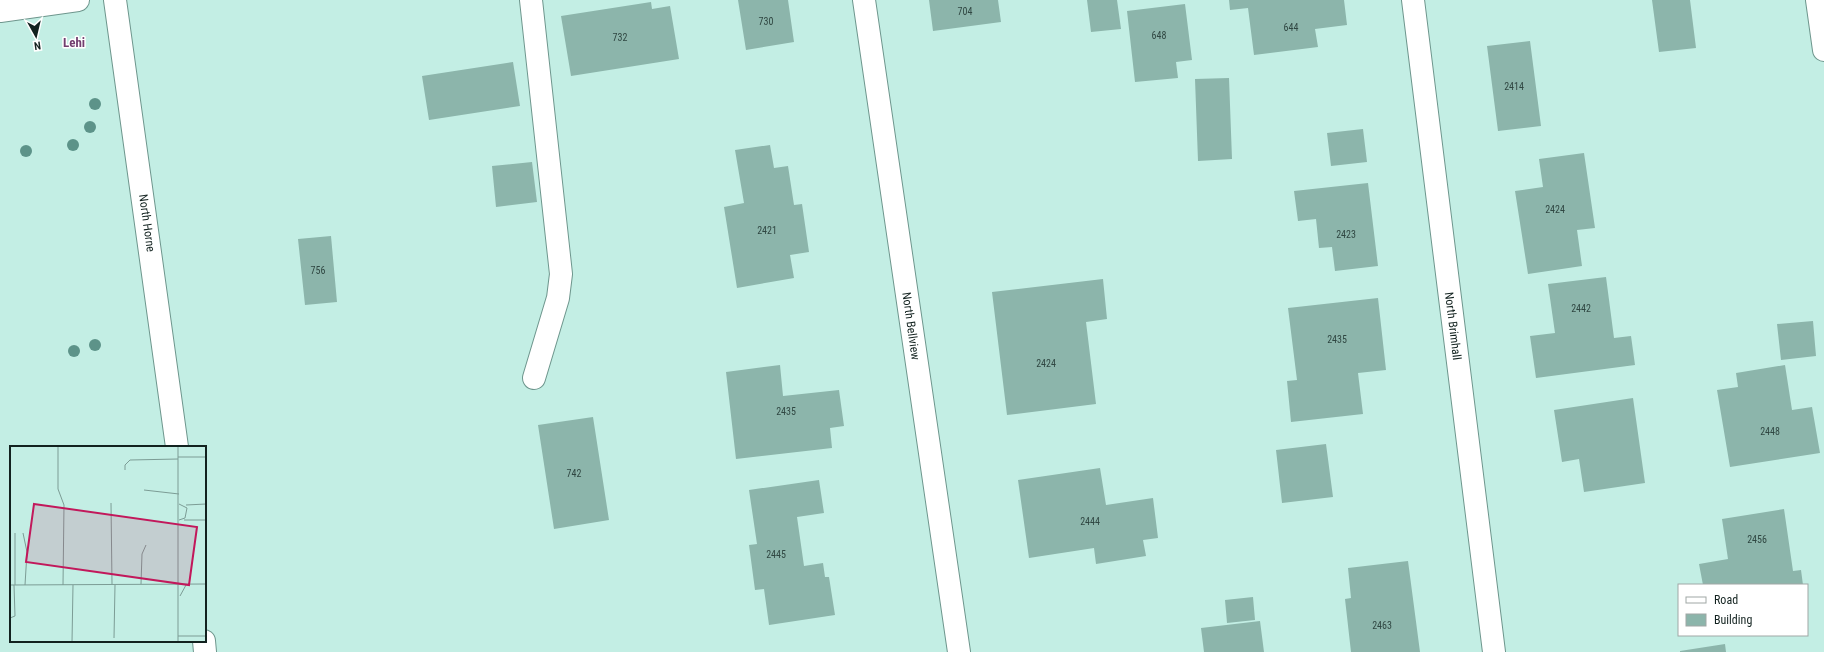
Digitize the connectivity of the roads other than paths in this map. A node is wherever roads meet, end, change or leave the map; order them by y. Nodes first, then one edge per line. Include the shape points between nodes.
1 (78, 0) edge
2 (115, 0) edge
3 (531, 0) edge
4 (864, 0) edge
5 (1413, 0) edge
6 (1817, 0) edge
7 (17, 6) edge
8 (1824, 50) edge
9 (534, 378) dead end
10 (177, 446) edge
11 (204, 642) edge
12 (205, 652) edge
13 (958, 652) edge
14 (1494, 652) edge

1 - 7 street
2 - 10 street, North Horne
3 - 9 street via 561,274 558,298
4 - 13 street, North Bellview
5 - 14 street, North Brimhall
6 - 8 street
11 - 12 street

